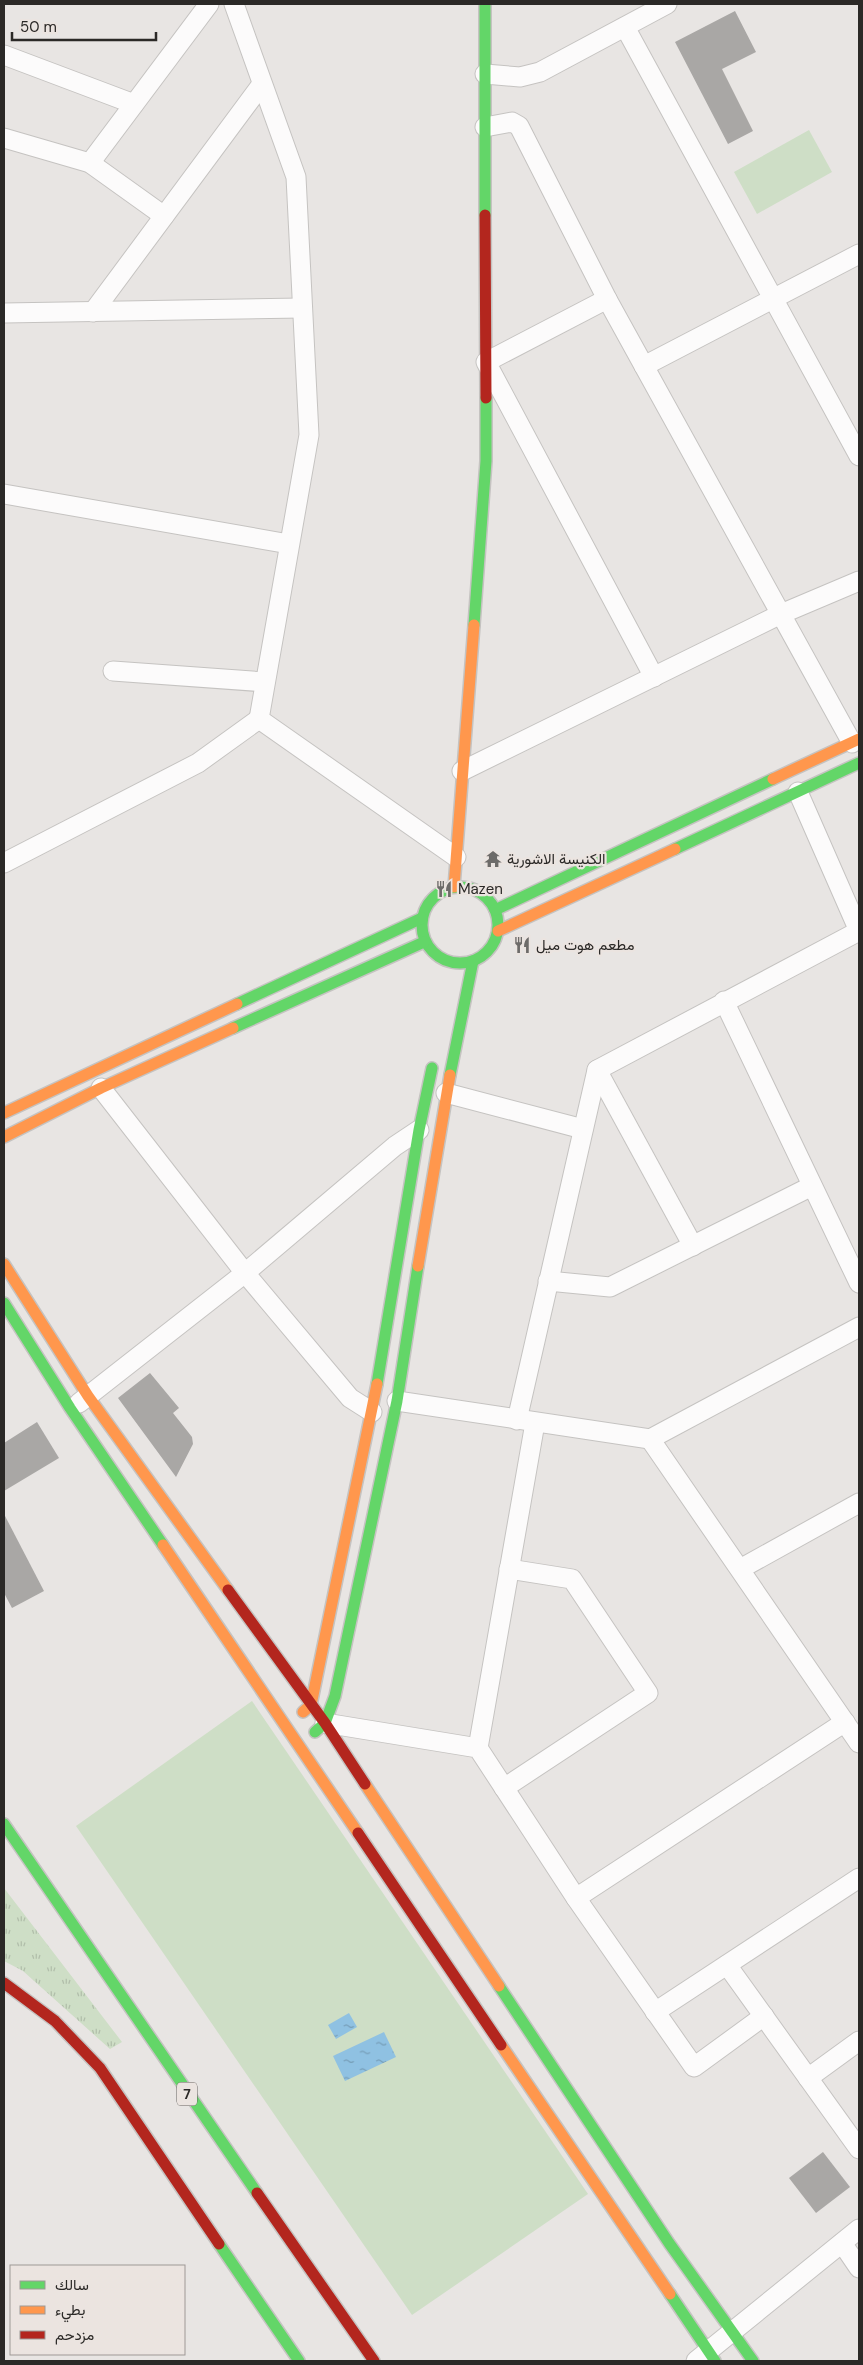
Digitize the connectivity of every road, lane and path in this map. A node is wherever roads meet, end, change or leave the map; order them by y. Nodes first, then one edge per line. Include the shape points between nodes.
1 (210, 4) edge
2 (234, 4) edge
3 (485, 4) edge
4 (667, 4) edge
5 (626, 26) junction
6 (4, 55) edge
7 (485, 74) junction
8 (262, 84) junction
9 (134, 104) junction
10 (485, 127) junction
11 (4, 138) edge
12 (90, 163) junction
13 (164, 216) junction
14 (859, 254) edge
15 (774, 298) junction
16 (607, 299) junction
17 (302, 308) junction
18 (94, 312) junction
19 (4, 313) edge
20 (486, 362) junction
21 (644, 366) junction
22 (852, 426) edge
23 (859, 456) edge
24 (4, 494) edge
25 (289, 544) junction
26 (859, 581) edge
27 (781, 614) junction
28 (113, 671) dead end
29 (654, 677) junction
30 (265, 682) junction
31 (259, 719) junction
32 (856, 741) edge
33 (859, 763) edge
34 (462, 771) junction
35 (798, 792) junction
36 (456, 857) junction
37 (4, 862) edge
38 (454, 887) junction
39 (495, 910) junction
40 (422, 918) junction
41 (498, 931) junction
42 (424, 942) junction
43 (473, 961) junction
44 (724, 1001) junction
45 (435, 1056) dead end
46 (597, 1070) junction
47 (101, 1088) junction
48 (446, 1093) junction
49 (4, 1113) edge
50 (583, 1128) junction
51 (419, 1130) junction
52 (4, 1137) edge
53 (812, 1186) junction
54 (693, 1246) junction
55 (4, 1264) edge
56 (245, 1273) junction
57 (548, 1280) junction
58 (859, 1283) edge
59 (4, 1303) edge
60 (859, 1327) edge
61 (88, 1396) junction
62 (397, 1401) junction
63 (70, 1408) junction
64 (372, 1412) junction
65 (526, 1421) junction
66 (650, 1439) junction
67 (859, 1503) edge
68 (509, 1569) junction
69 (740, 1569) junction
70 (311, 1705) junction
71 (845, 1722) junction
72 (325, 1723) junction
73 (286, 1726) junction
74 (859, 1743) edge
75 (298, 1745) junction
76 (478, 1748) junction
77 (504, 1788) junction
78 (4, 1824) edge
79 (859, 1878) edge
80 (576, 1898) junction
81 (727, 1965) junction
82 (4, 1983) edge
83 (655, 2012) junction
84 (764, 2016) junction
85 (859, 2041) edge
86 (808, 2078) junction
87 (859, 2150) edge
88 (859, 2229) edge
89 (842, 2243) junction
90 (859, 2268) edge
91 (732, 2332) junction
92 (706, 2358) edge
93 (299, 2361) edge
94 (374, 2361) edge
95 (753, 2361) edge

1 - 9 street
2 - 8 street
3 - 7 main road
4 - 5 street
5 - 7 street via 540,72 520,77
5 - 15 street
6 - 9 street
7 - 10 main road
8 - 13 street
8 - 17 street via 296,177
9 - 12 street
10 - 16 street via 512,122 520,126
10 - 20 main road
11 - 12 street
12 - 13 street
13 - 18 street
14 - 15 street
15 - 21 street
15 - 22 street
16 - 20 street
16 - 21 street
17 - 18 street
17 - 25 street via 309,435
18 - 19 street
20 - 29 street
20 - 34 main road via 486,461
21 - 27 street
22 - 23 street
24 - 25 street
25 - 30 street
26 - 27 street
27 - 29 street
27 - 32 street
28 - 30 street
29 - 34 street
30 - 31 street
31 - 36 street
31 - 37 street via 198,763
32 - 39 main road
33 - 35 main road
34 - 36 main road
35 - 41 main road
35 - 44 street via 859,931
36 - 38 main road
38 - 39 main road via 483,894
38 - 40 main road via 437,894
39 - 41 main road
40 - 42 main road
40 - 49 main road
41 - 43 main road via 490,950
42 - 43 main road via 454,968
42 - 47 main road
43 - 48 main road
44 - 46 street
44 - 53 street
45 - 51 main road
46 - 50 street
46 - 54 street
47 - 52 main road
47 - 56 street
48 - 50 street
48 - 62 main road
50 - 57 street
51 - 56 street via 395,1146
51 - 64 main road
53 - 54 street
53 - 58 street
54 - 57 street via 610,1287
55 - 61 main road
56 - 61 street
56 - 64 street via 350,1398
57 - 65 street
59 - 63 main road
60 - 66 street
61 - 63 street
61 - 70 main road
62 - 65 street
62 - 72 main road via 337,1687
63 - 73 main road
64 - 70 main road
65 - 66 street
65 - 68 street
66 - 69 street
67 - 69 street
68 - 76 street
68 - 77 street via 572,1579 648,1693
69 - 71 street
70 - 72 main road
70 - 73 main road
71 - 74 street
71 - 80 street
72 - 75 main road
72 - 76 street
72 - 91 main road via 669,2243
73 - 75 main road
75 - 92 main road
76 - 77 street
77 - 80 street
78 - 94 main road, 7 via 172,2073
79 - 81 street
80 - 83 street
81 - 83 street
81 - 84 street
82 - 93 main road via 55,2021 100,2068
83 - 84 street via 694,2067
84 - 86 street
85 - 86 street
86 - 87 street
88 - 89 street
89 - 90 street
89 - 91 street
91 - 92 street
91 - 95 main road

